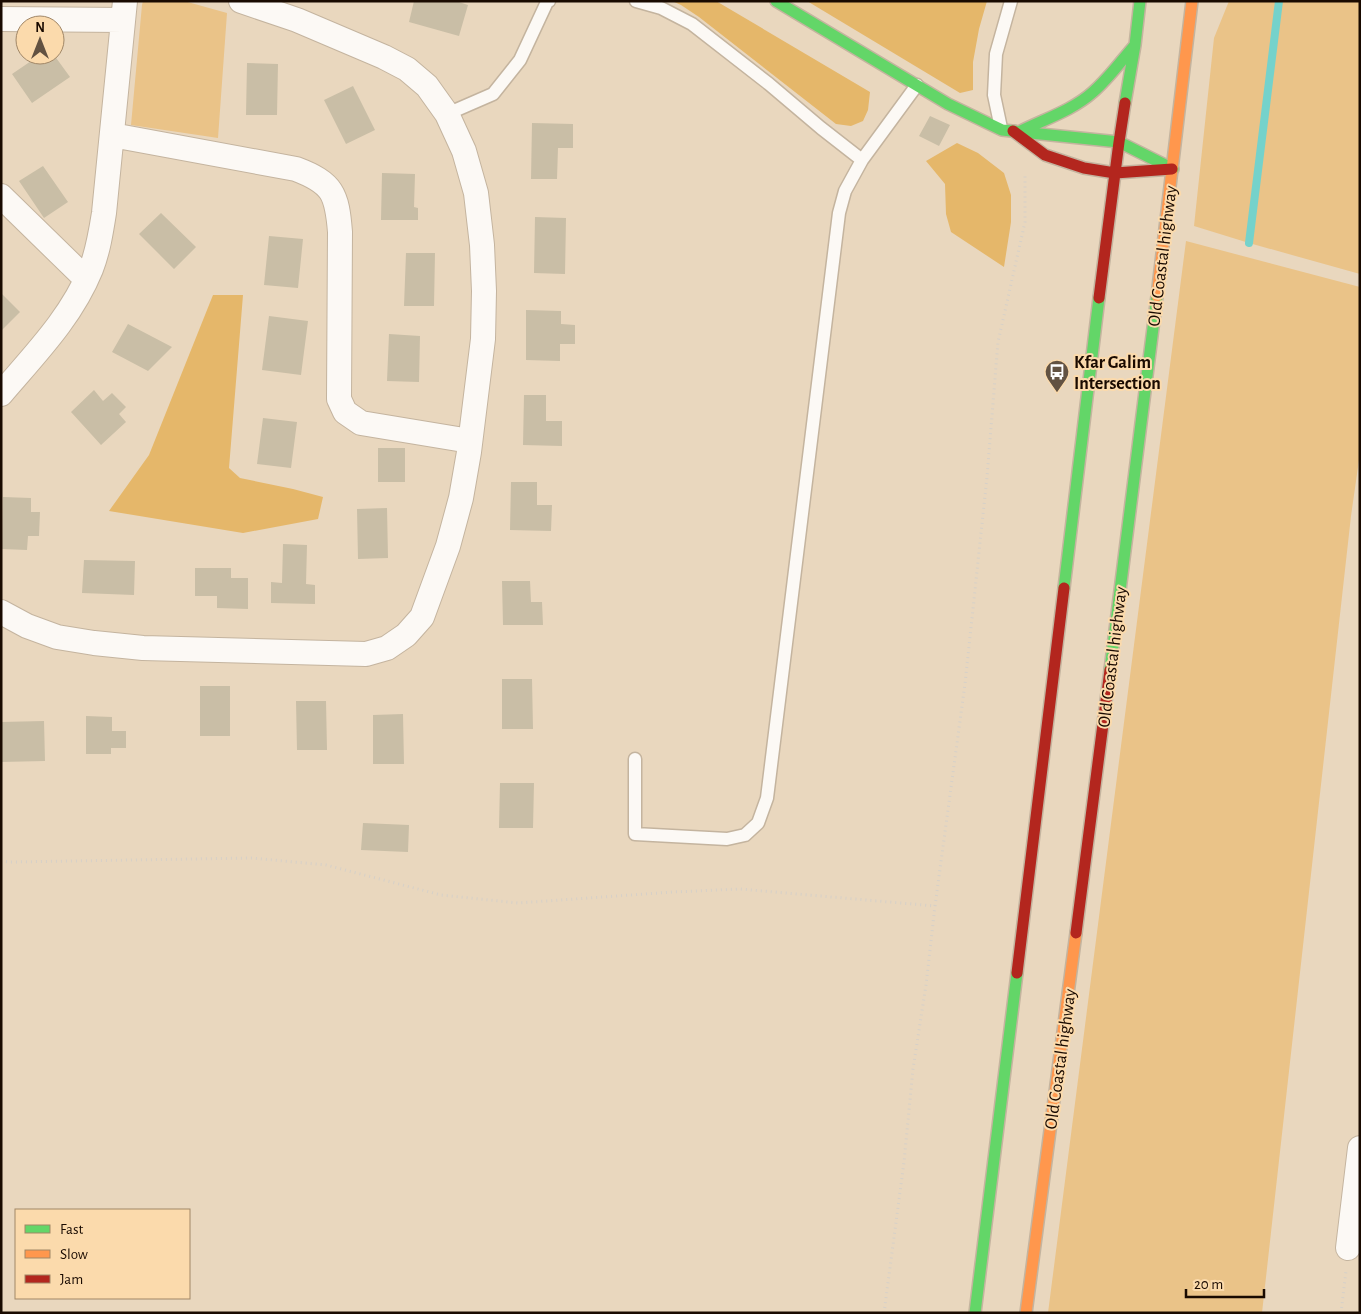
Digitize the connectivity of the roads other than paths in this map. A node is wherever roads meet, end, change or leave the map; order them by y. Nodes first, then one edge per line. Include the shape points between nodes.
1 (241, 1) edge
2 (549, 1) edge
3 (636, 1) edge
4 (776, 1) edge
5 (1011, 1) edge
6 (1140, 1) edge
7 (1192, 1) edge
8 (124, 11) edge
9 (1, 19) edge
10 (1135, 45) junction
11 (916, 85) junction
12 (447, 114) junction
13 (1011, 131) junction
14 (112, 135) junction
15 (1119, 142) junction
16 (862, 160) junction
17 (1173, 169) junction
18 (1115, 173) junction
19 (1, 196) edge
20 (86, 279) junction
21 (1, 394) edge
22 (470, 441) junction
23 (1, 612) edge
24 (635, 760) dead end
25 (1360, 1148) edge
26 (1348, 1248) road end
27 (975, 1313) edge
28 (1026, 1313) edge

1 - 12 street via 297,20 407,69 427,86
2 - 12 lane via 520,60 493,94
3 - 16 lane via 661,8 692,24
4 - 11 main road
5 - 13 lane via 996,54 994,95
6 - 10 main road
7 - 17 main road, Old Coastal highway
8 - 9 street
8 - 14 street
10 - 13 main road via 1089,96
10 - 15 main road
11 - 13 main road via 948,104
11 - 16 lane
12 - 22 street via 464,151 474,184 482,245 483,340
13 - 15 main road
13 - 18 main road via 1045,155 1084,168
14 - 20 street via 99,243
14 - 22 street via 296,169 312,175 330,188 338,208 340,232 339,399 345,412 361,423
15 - 17 main road
15 - 18 main road
16 - 24 lane via 845,191 840,213 767,798 758,823 745,835 727,839 635,834
17 - 18 main road
17 - 28 main road, Old Coastal highway via 1096,788
18 - 27 main road
19 - 20 street
20 - 21 street via 61,324
22 - 23 street via 457,514 422,617 406,635 386,648 366,654 143,648 57,638
25 - 26 street

